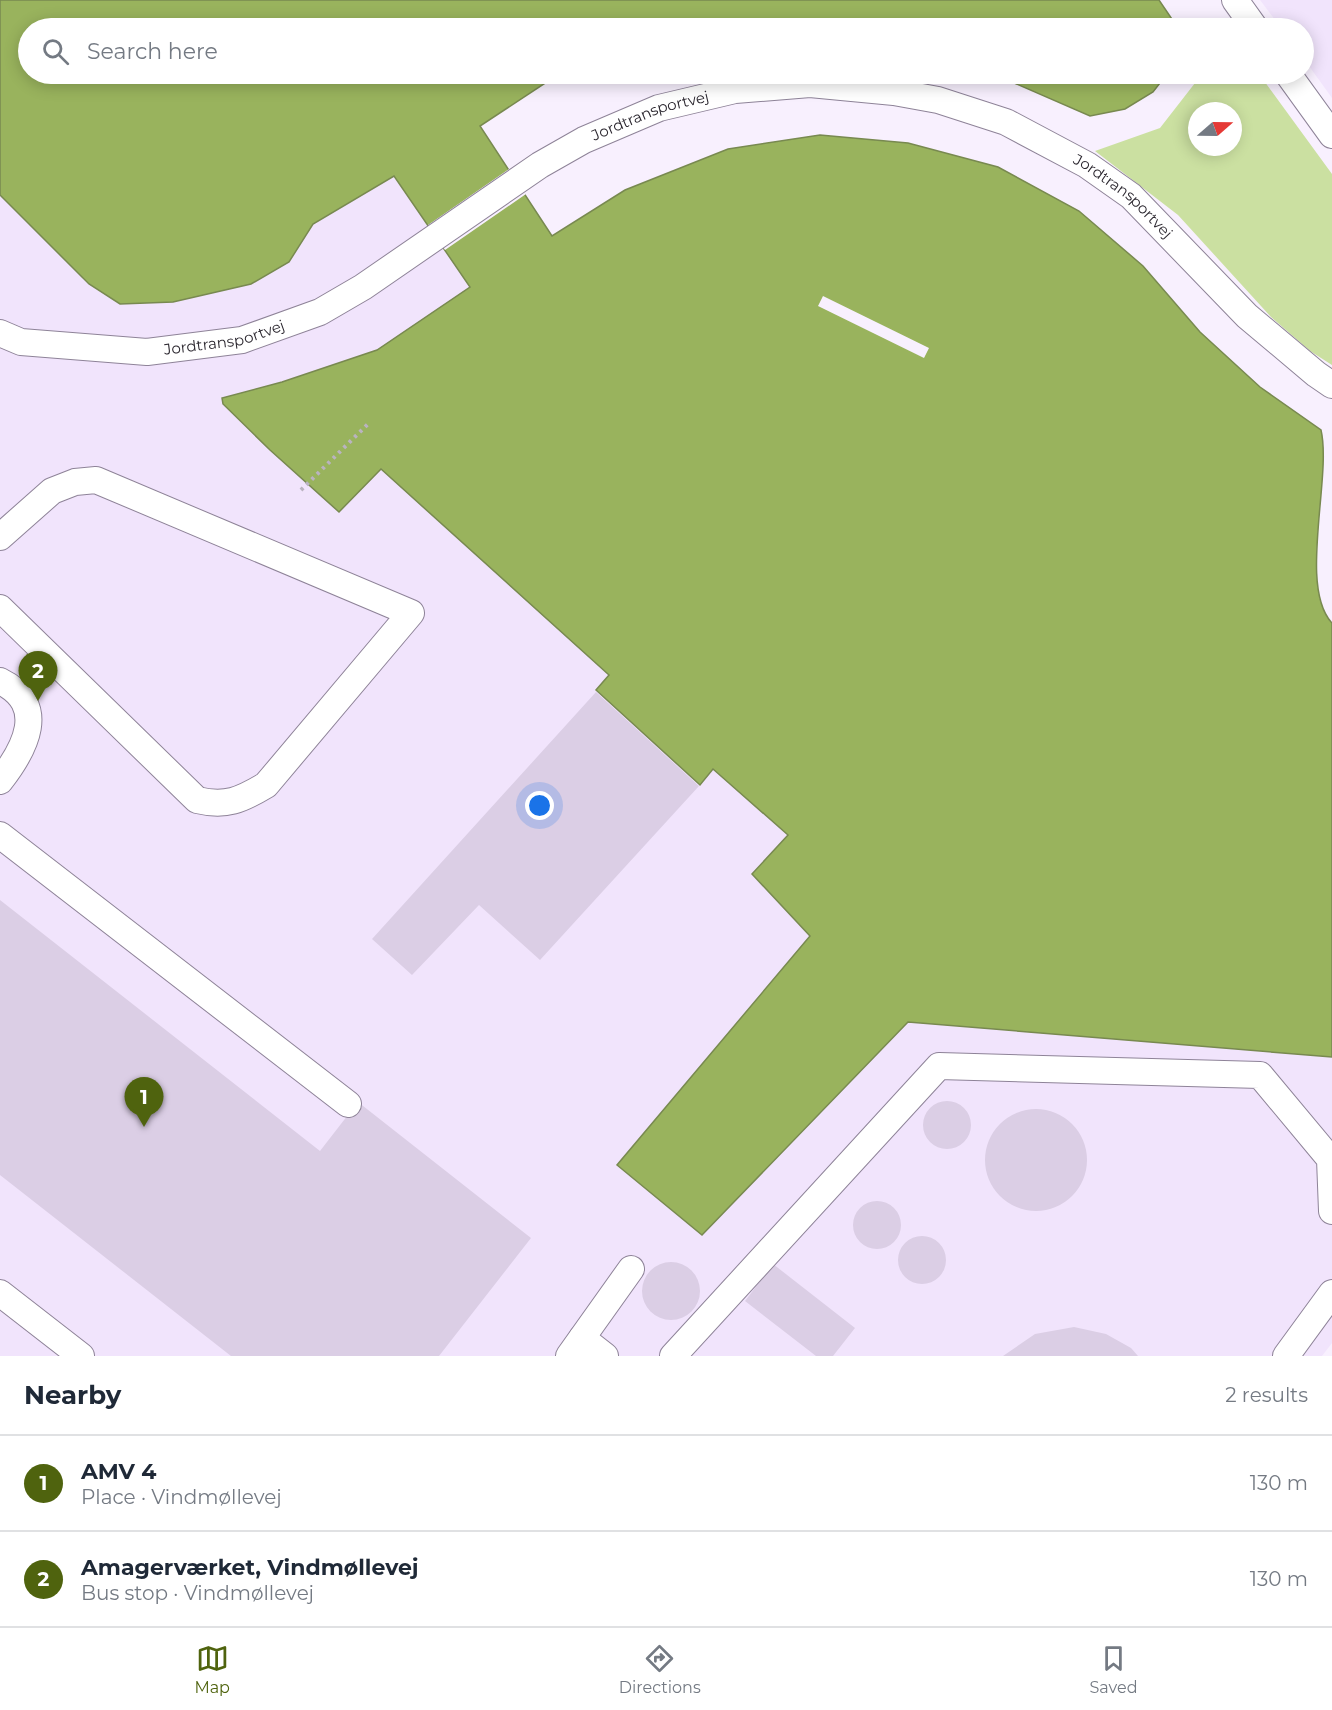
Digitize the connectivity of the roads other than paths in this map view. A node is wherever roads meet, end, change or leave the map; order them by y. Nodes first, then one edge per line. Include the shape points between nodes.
1 (1235, 0) edge
2 (1248, 18) edge
3 (1295, 84) edge
4 (1332, 135) edge
5 (0, 333) edge
6 (1332, 385) edge
7 (0, 537) edge
8 (0, 608) edge
9 (0, 681) edge
10 (0, 781) edge
11 (0, 835) edge
12 (348, 1104) dead end
13 (1332, 1211) edge
14 (631, 1269) dead end
15 (0, 1293) edge
16 (1332, 1293) edge
17 (575, 1347) edge
18 (81, 1356) edge
19 (605, 1356) edge
20 (673, 1356) edge
21 (1286, 1356) edge

1 - 2 street
3 - 4 street
5 - 6 street, Jordtransportvej via 21,342 147,352 242,340 320,312 363,287 540,165 584,140 659,108 735,90 810,84 938,100 1006,122 1087,165 1131,196 1247,316
7 - 8 street via 52,491 75,482 96,480 411,613 266,785 229,803 213,804 197,800
9 - 10 street via 14,688 24,702 29,731
11 - 12 street
13 - 20 street via 1330,1159 1260,1075 939,1066
14 - 17 street
15 - 18 street
16 - 21 street
17 - 19 street

